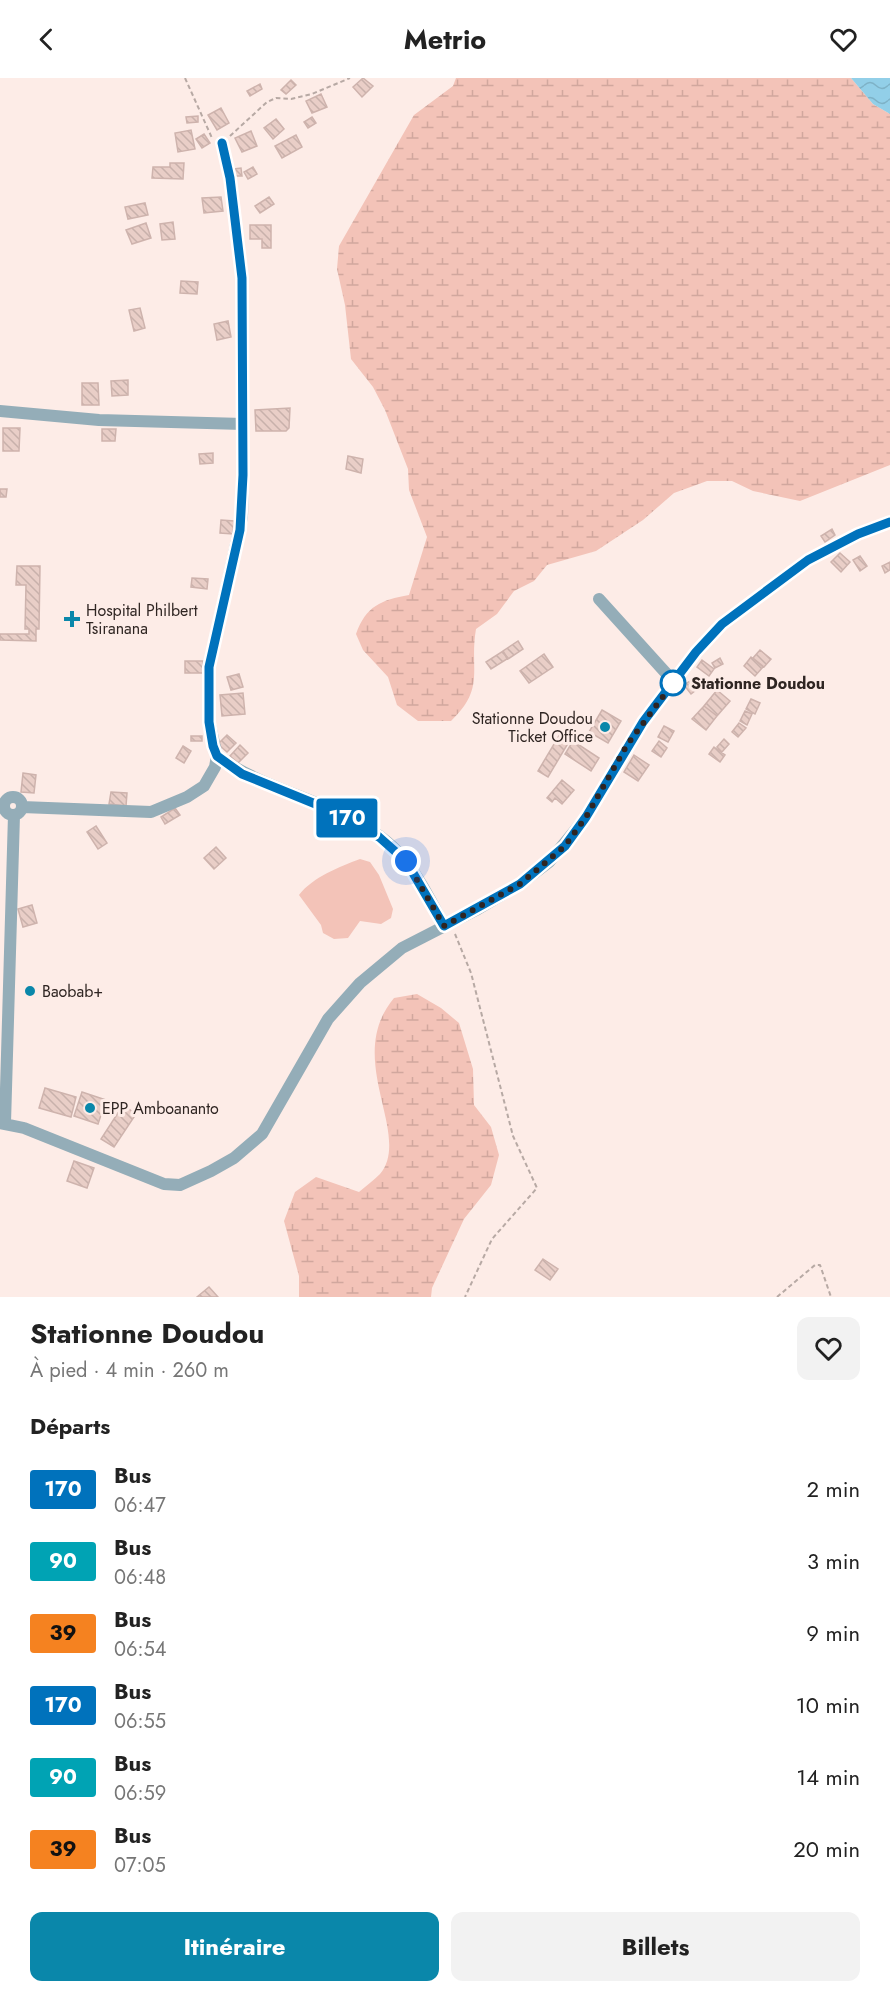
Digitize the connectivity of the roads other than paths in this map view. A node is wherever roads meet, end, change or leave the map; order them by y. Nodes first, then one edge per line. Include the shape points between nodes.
1 (222, 143) road end
2 (0, 411) edge
3 (243, 424) junction
4 (890, 522) edge
5 (599, 599) dead end
6 (674, 682) junction
7 (217, 756) junction
8 (11, 812) edge
9 (447, 925) junction
10 (3, 1123) edge

1 - 3 street via 242,278
2 - 3 street via 99,420
3 - 7 street via 242,517 209,667 209,722
4 - 6 street via 808,560 729,618 709,636
5 - 6 street
6 - 9 street via 627,745 565,846 520,884
7 - 8 street via 204,786 151,812
7 - 9 street via 242,774 340,814 379,837 406,861
8 - 10 street
9 - 10 street via 402,948 360,982 328,1019 262,1134 234,1158 196,1179 180,1185 164,1184

